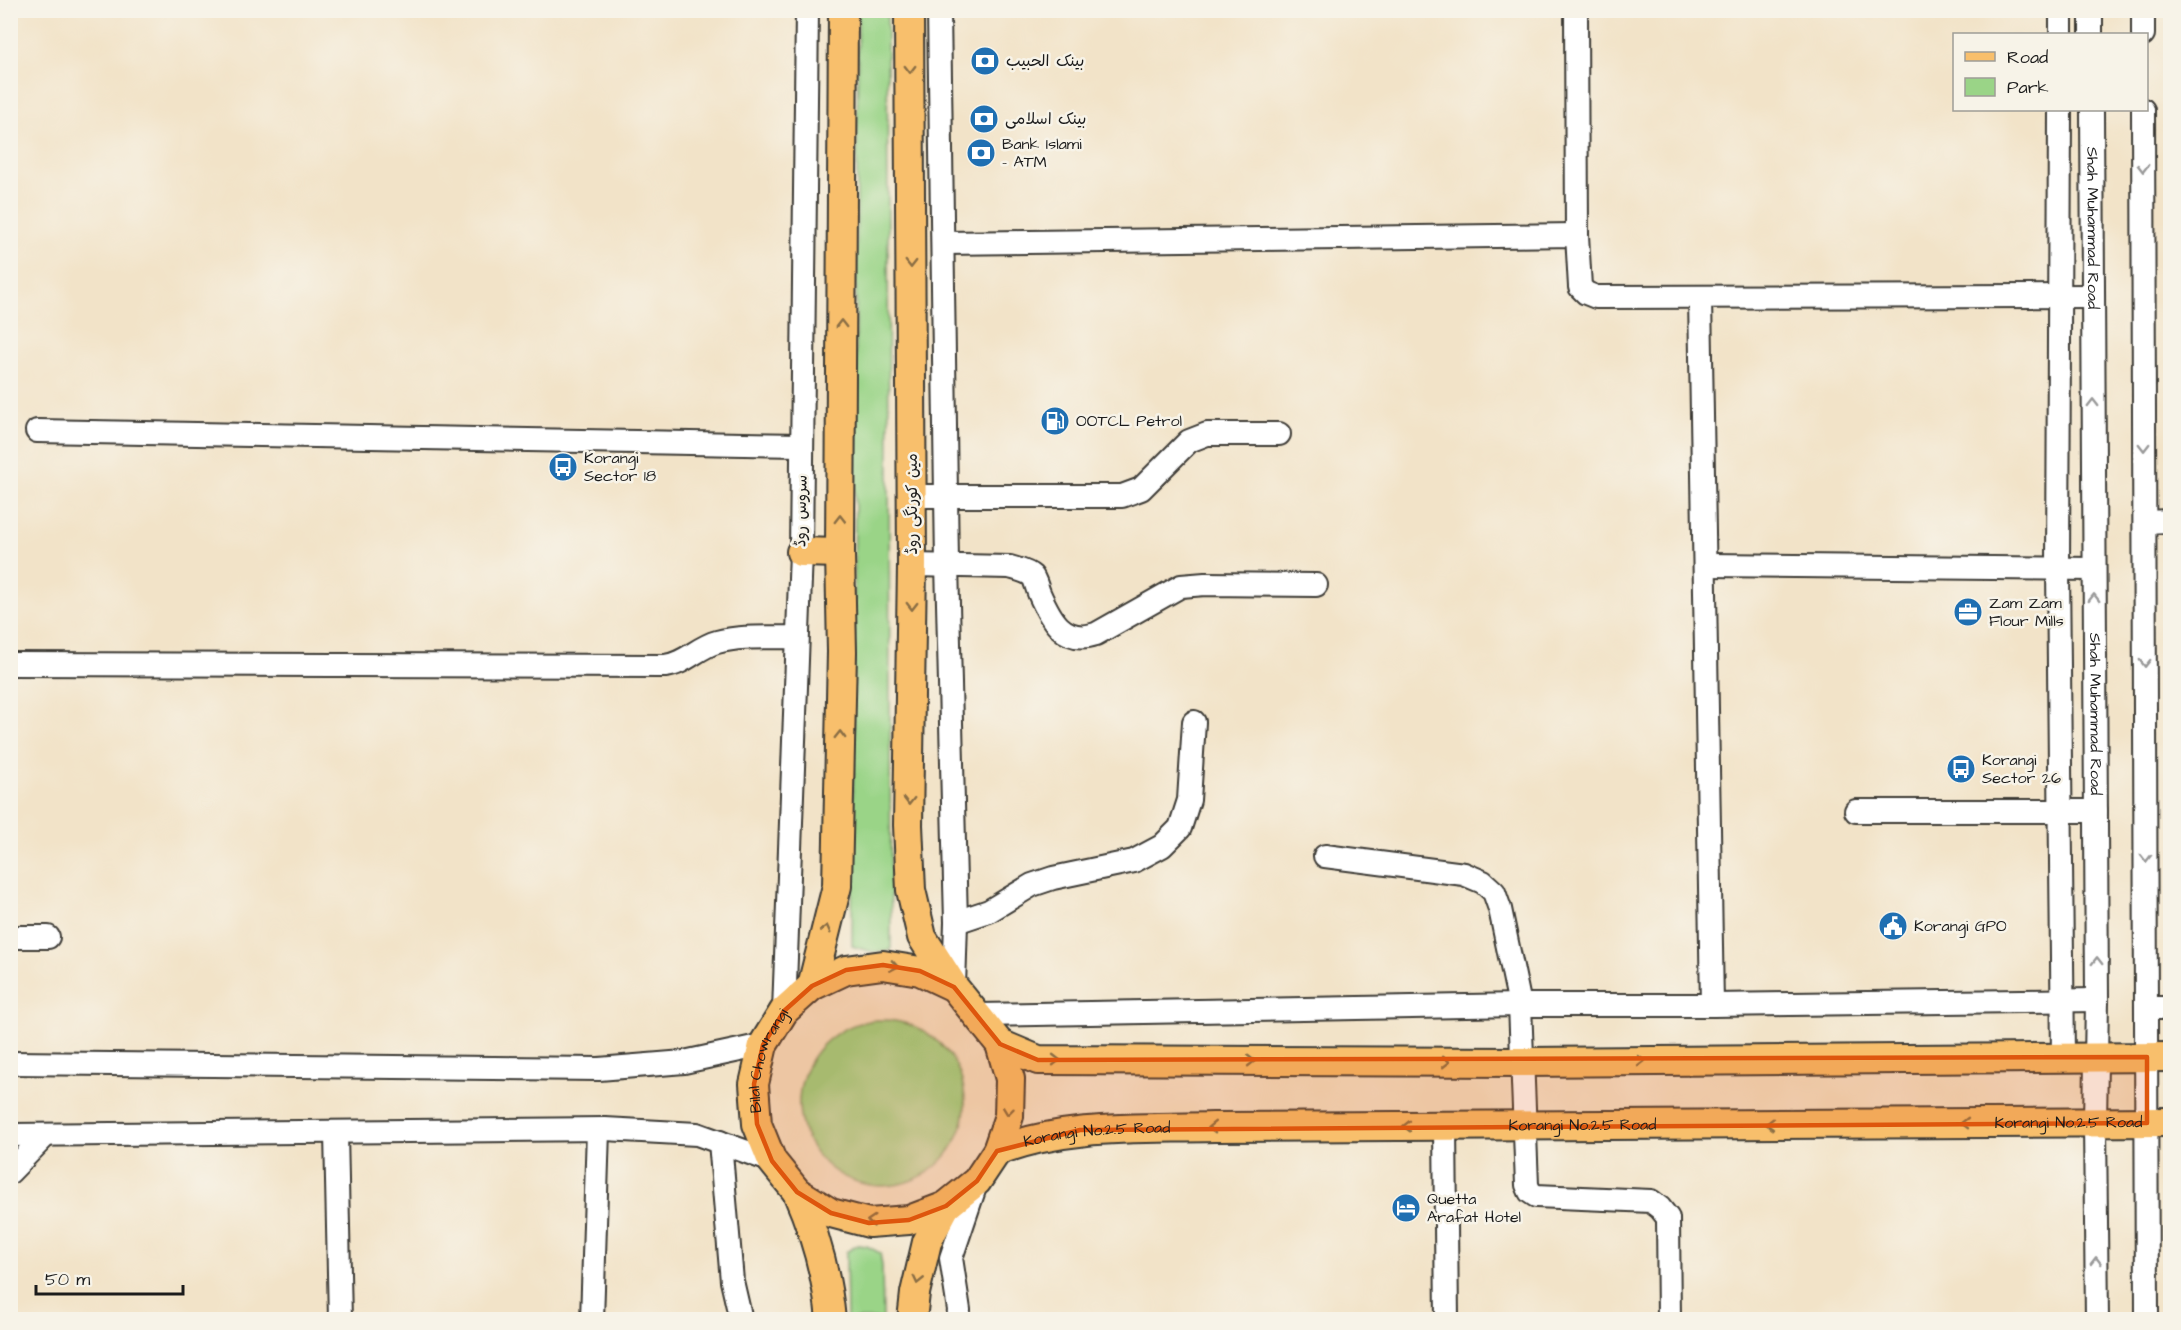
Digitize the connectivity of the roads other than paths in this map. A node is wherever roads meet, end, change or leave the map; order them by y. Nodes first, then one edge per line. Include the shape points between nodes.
1 (807, 10) edge
2 (843, 10) edge
3 (909, 10) edge
4 (939, 10) edge
5 (1576, 10) edge
6 (2061, 10) edge
7 (2091, 10) edge
8 (2143, 10) edge
9 (2061, 33) edge
10 (2091, 33) edge
11 (2143, 33) edge
12 (2061, 111) edge
13 (2092, 111) edge
14 (2143, 111) edge
15 (1577, 235) junction
16 (943, 243) junction
17 (2059, 296) junction
18 (2093, 296) junction
19 (1700, 297) junction
20 (37, 432) dead end
21 (1279, 434) dead end
22 (802, 445) junction
23 (911, 495) junction
24 (946, 495) junction
25 (2170, 521) edge
26 (2145, 522) junction
27 (801, 552) junction
28 (840, 553) junction
29 (947, 564) junction
30 (912, 565) junction
31 (1704, 565) junction
32 (2058, 569) junction
33 (2094, 569) junction
34 (1316, 585) dead end
35 (797, 637) junction
36 (10, 664) edge
37 (1194, 722) dead end
38 (1856, 811) dead end
39 (2062, 811) junction
40 (2096, 811) junction
41 (1325, 856) dead end
42 (956, 922) junction
43 (10, 937) edge
44 (48, 937) dead end
45 (812, 986) junction
46 (954, 987) junction
47 (2063, 1000) junction
48 (2097, 1000) junction
49 (1520, 1005) junction
50 (1712, 1005) junction
51 (2146, 1008) junction
52 (2170, 1008) edge
53 (784, 1011) junction
54 (978, 1015) junction
55 (1000, 1044) junction
56 (763, 1045) junction
57 (2097, 1057) junction
58 (2158, 1057) edge
59 (2063, 1058) junction
60 (1522, 1062) junction
61 (10, 1063) edge
62 (2159, 1122) edge
63 (2096, 1123) junction
64 (1445, 1126) junction
65 (1526, 1126) junction
66 (597, 1130) junction
67 (336, 1133) junction
68 (10, 1135) edge
69 (46, 1136) junction
70 (720, 1142) junction
71 (997, 1151) junction
72 (772, 1161) junction
73 (10, 1172) edge
74 (977, 1181) junction
75 (797, 1192) junction
76 (946, 1206) junction
77 (340, 1320) edge
78 (592, 1320) edge
79 (741, 1320) edge
80 (831, 1320) edge
81 (912, 1320) edge
82 (958, 1320) edge
83 (1447, 1320) edge
84 (1669, 1320) edge
85 (2097, 1320) edge
86 (2147, 1320) edge

1 - 22 street, سروس روڈ
28 -> 2 main road
3 -> 23 main road, مین کورنگی روڈ
4 - 16 street
5 - 15 street
6 - 9 street
7 - 10 street
8 - 11 street
12 - 17 street
13 - 18 street, Shah Muhammad Road
14 -> 26 street
15 - 16 street
15 - 19 street via 1580,287 1586,293 1596,297
16 - 24 street
17 - 18 street
17 - 19 street
17 - 32 street
33 -> 18 street, Shah Muhammad Road
19 - 31 street
20 - 22 street
21 - 24 street via 1197,436 1141,489 1122,496
22 - 27 street, سروس روڈ
23 - 24 street
23 - 30 main road, مین کورنگی روڈ
24 - 29 street
25 - 26 street
26 -> 51 street
27 - 28 main road
27 - 35 street, سروس روڈ
45 -> 28 main road via 837,886
29 - 30 street
29 - 34 street via 1010,567 1031,575 1056,625 1086,637 1182,586
29 - 42 street
30 -> 46 main road, مین کورنگی روڈ via 908,825 911,890 922,937
31 - 32 street
31 - 50 street
32 - 33 street
32 - 39 street
40 -> 33 street, Shah Muhammad Road
35 - 36 street via 715,642 675,665 665,666
35 - 53 street, سروس روڈ
37 - 42 street via 1190,800 1180,828 1162,846 1134,861 1032,885 989,911
38 - 39 street
39 - 40 street
39 - 47 street
48 -> 40 street, Shah Muhammad Road
41 - 49 street via 1464,874 1483,882 1494,892 1500,909
42 - 46 street
43 - 44 street
45 -> 46 main road, Bilal Chowrangi via 846,970 883,964 920,971
45 - 53 main road, Bilal Chowrangi
46 - 54 main road, Bilal Chowrangi
47 - 48 street
47 - 50 street
47 - 59 street
48 - 57 street, Shah Muhammad Road
49 - 50 street
49 - 54 street
49 - 60 street
51 - 52 street
51 - 58 street
53 - 56 main road, Bilal Chowrangi
54 - 55 main road, Bilal Chowrangi
55 -> 60 main road via 1038,1060
55 -> 71 main road, Bilal Chowrangi via 1010,1079 1009,1116
56 - 61 street via 684,1062 599,1069
56 - 72 main road, Bilal Chowrangi via 754,1094 757,1124
57 - 58 main road
57 - 59 main road
57 - 63 street, Shah Muhammad Road
58 - 62 street
60 -> 59 main road
60 - 65 street
62 - 63 main road, Korangi No.2.5 Road
62 - 86 street
63 -> 65 main road, Korangi No.2.5 Road
85 -> 63 street, Shah Muhammad Road
64 - 65 main road, Korangi No.2.5 Road
64 -> 71 main road, Korangi No.2.5 Road via 1080,1130 1026,1140
64 - 83 street
65 - 84 street via 1527,1185 1536,1196 1651,1201 1668,1218
66 - 67 street
66 - 70 street via 698,1134
66 - 78 street
67 - 69 street
67 - 77 street
68 - 69 street
69 - 73 street
70 - 72 street
70 - 79 street via 732,1281
71 - 74 main road, Bilal Chowrangi
72 - 75 main road, Bilal Chowrangi
74 - 76 main road, Bilal Chowrangi
74 - 82 street via 951,1258
76 -> 75 main road, Bilal Chowrangi via 909,1221 869,1223 831,1213
75 - 80 main road via 813,1229 828,1286
76 -> 81 main road via 927,1242

